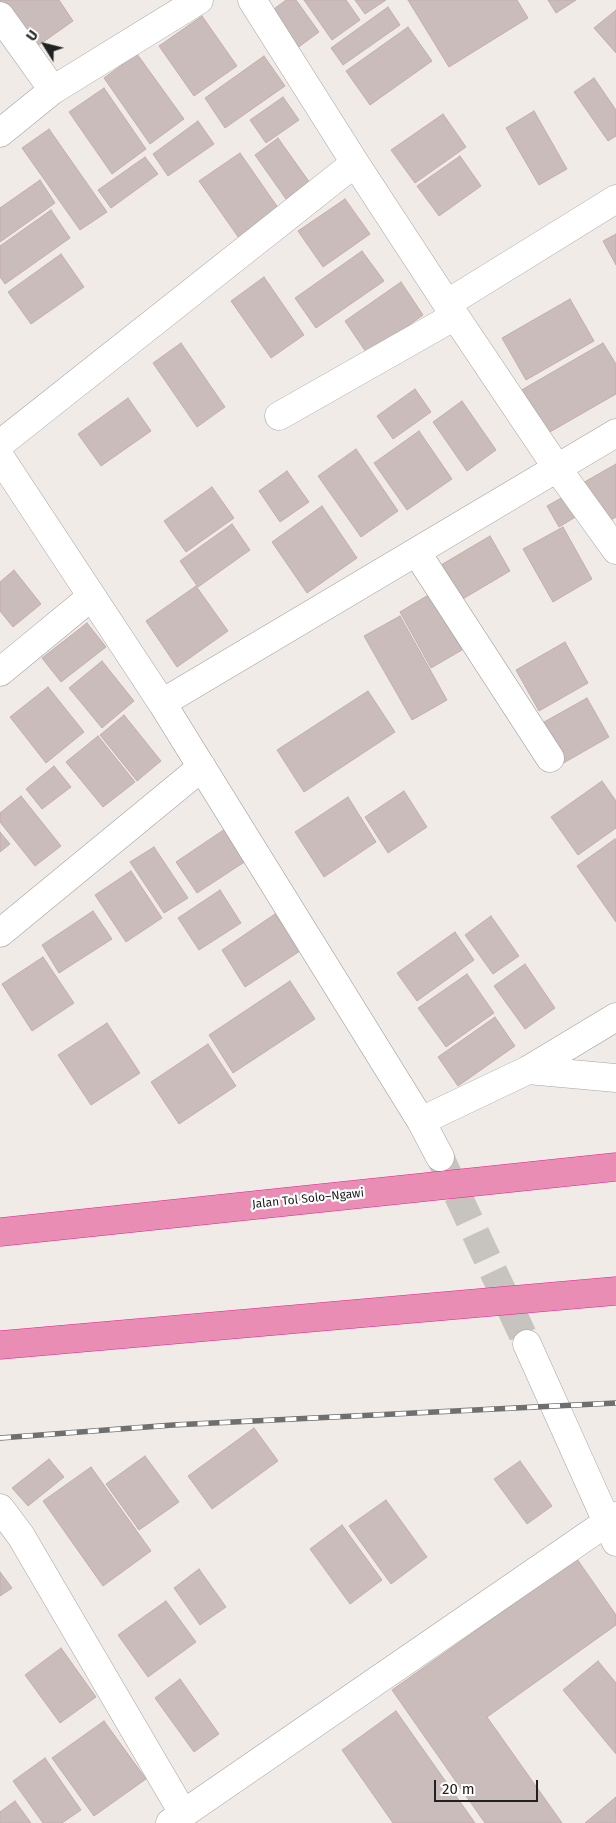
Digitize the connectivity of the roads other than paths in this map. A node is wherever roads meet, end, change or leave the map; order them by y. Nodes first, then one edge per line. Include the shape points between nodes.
1 (198, 0) edge
2 (252, 0) edge
3 (0, 16) edge
4 (54, 90) junction
5 (0, 133) edge
6 (354, 163) junction
7 (616, 199) edge
8 (451, 310) junction
9 (279, 416) dead end
10 (616, 433) edge
11 (0, 444) edge
12 (0, 457) edge
13 (557, 468) junction
14 (616, 550) edge
15 (417, 553) junction
16 (91, 597) junction
17 (0, 672) edge
18 (162, 703) junction
19 (550, 758) dead end
20 (202, 766) junction
21 (0, 933) edge
22 (616, 1017) edge
23 (528, 1070) junction
24 (616, 1078) edge
25 (421, 1121) junction
26 (440, 1157) tunnel mouth
27 (616, 1167) edge
28 (0, 1232) edge
29 (616, 1291) edge
30 (527, 1344) tunnel mouth
31 (0, 1345) edge
32 (0, 1508) edge
33 (613, 1526) edge
34 (177, 1818) edge

1 - 4 street
2 - 6 street
3 - 4 street
4 - 5 street
6 - 8 street
6 - 11 street
7 - 8 street
8 - 9 street
8 - 13 street
10 - 13 street
12 - 16 street
13 - 14 street
13 - 15 street
15 - 18 street
15 - 19 street
16 - 17 street
16 - 18 street
18 - 20 street
20 - 21 street
20 - 25 street
22 - 23 street
23 - 24 street
23 - 25 street
25 - 26 street
27 - 28 highway, Jalan Tol Solo–Ngawi
29 - 31 highway
30 - 33 street
32 - 34 street via 21,1536
33 - 34 street

